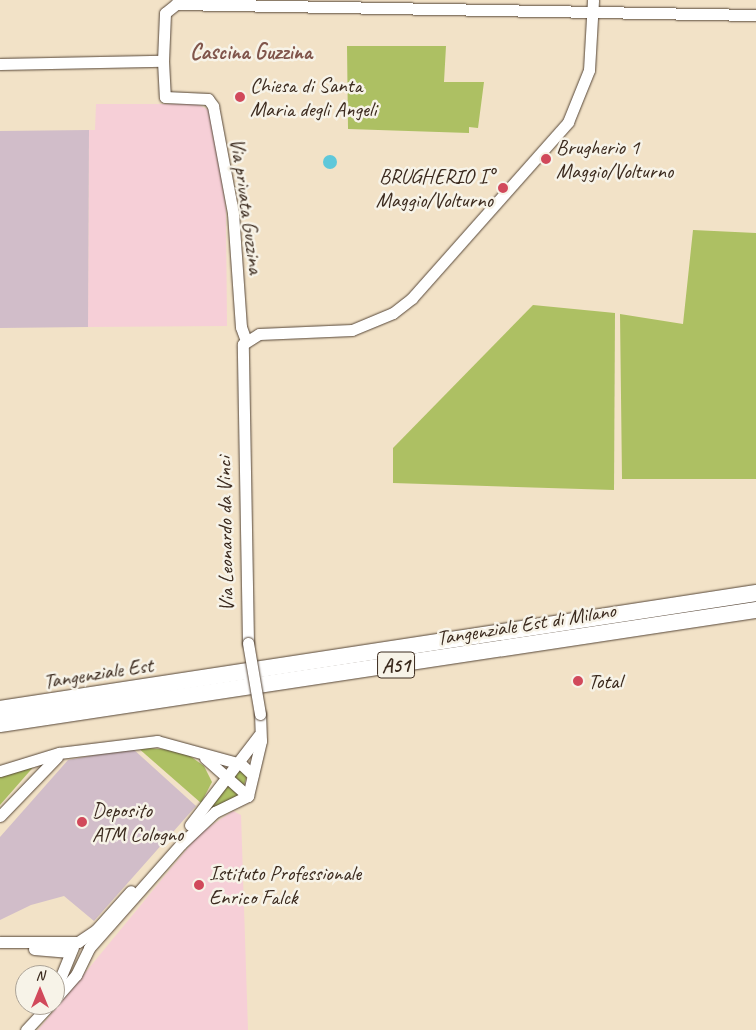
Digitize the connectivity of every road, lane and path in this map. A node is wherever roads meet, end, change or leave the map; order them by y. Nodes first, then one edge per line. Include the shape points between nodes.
1 (593, 0) edge
2 (592, 12) junction
3 (756, 15) edge
4 (163, 61) junction
5 (0, 64) edge
6 (246, 341) junction
7 (756, 588) edge
8 (756, 593) edge
9 (718, 599) junction
10 (756, 610) edge
11 (203, 678) junction
12 (0, 699) edge
13 (0, 709) edge
14 (36, 718) junction
15 (260, 720) junction
16 (0, 724) edge
17 (0, 729) edge
18 (70, 751) junction
19 (202, 755) junction
20 (236, 762) junction
21 (0, 771) edge
22 (253, 775) junction
23 (227, 777) junction
24 (218, 791) junction
25 (248, 796) junction
26 (0, 816) edge
27 (0, 942) edge
28 (92, 944) junction
29 (71, 948) junction
30 (40, 950) junction
31 (56, 965) edge
32 (64, 965) edge
33 (80, 966) junction
34 (65, 985) edge
35 (40, 1015) edge
36 (26, 1030) edge

1 - 2 street
2 - 3 street
2 - 4 street via 176,4 164,12
2 - 6 street via 586,82 568,122 412,298 384,317 352,330 263,334
4 - 5 street
4 - 6 street, Via privata Guzzina via 165,97 208,99 213,106 233,213 241,327
6 - 15 street, Via Leonardo da Vinci, bridge via 240,359 248,643
7 - 9 highway
8 - 9 highway, Tangenziale Est di Milano / A51
9 - 11 highway, Tangenziale Est di Milano / A51
10 - 14 highway, Tangenziale Est di Milano / A51
11 - 12 highway
11 - 13 highway, Tangenziale Est / A51
14 - 16 highway, Tangenziale Est / A51
14 - 17 highway
15 - 20 street via 255,744
15 - 22 street, Via Leonardo da Vinci
18 - 19 street via 157,740
18 - 21 street
18 - 26 street via 46,764
19 - 20 street
19 - 23 street
19 - 24 street via 217,778
20 - 22 street
20 - 23 street
22 - 25 street, Via Leonardo da Vinci
23 - 24 street
23 - 25 street
24 - 29 street via 96,930
25 - 28 street via 202,822
27 - 29 street
27 - 30 street
28 - 29 street
28 - 33 street
29 - 30 street
29 - 32 street
29 - 33 street
30 - 31 street
33 - 34 street
35 - 36 street

